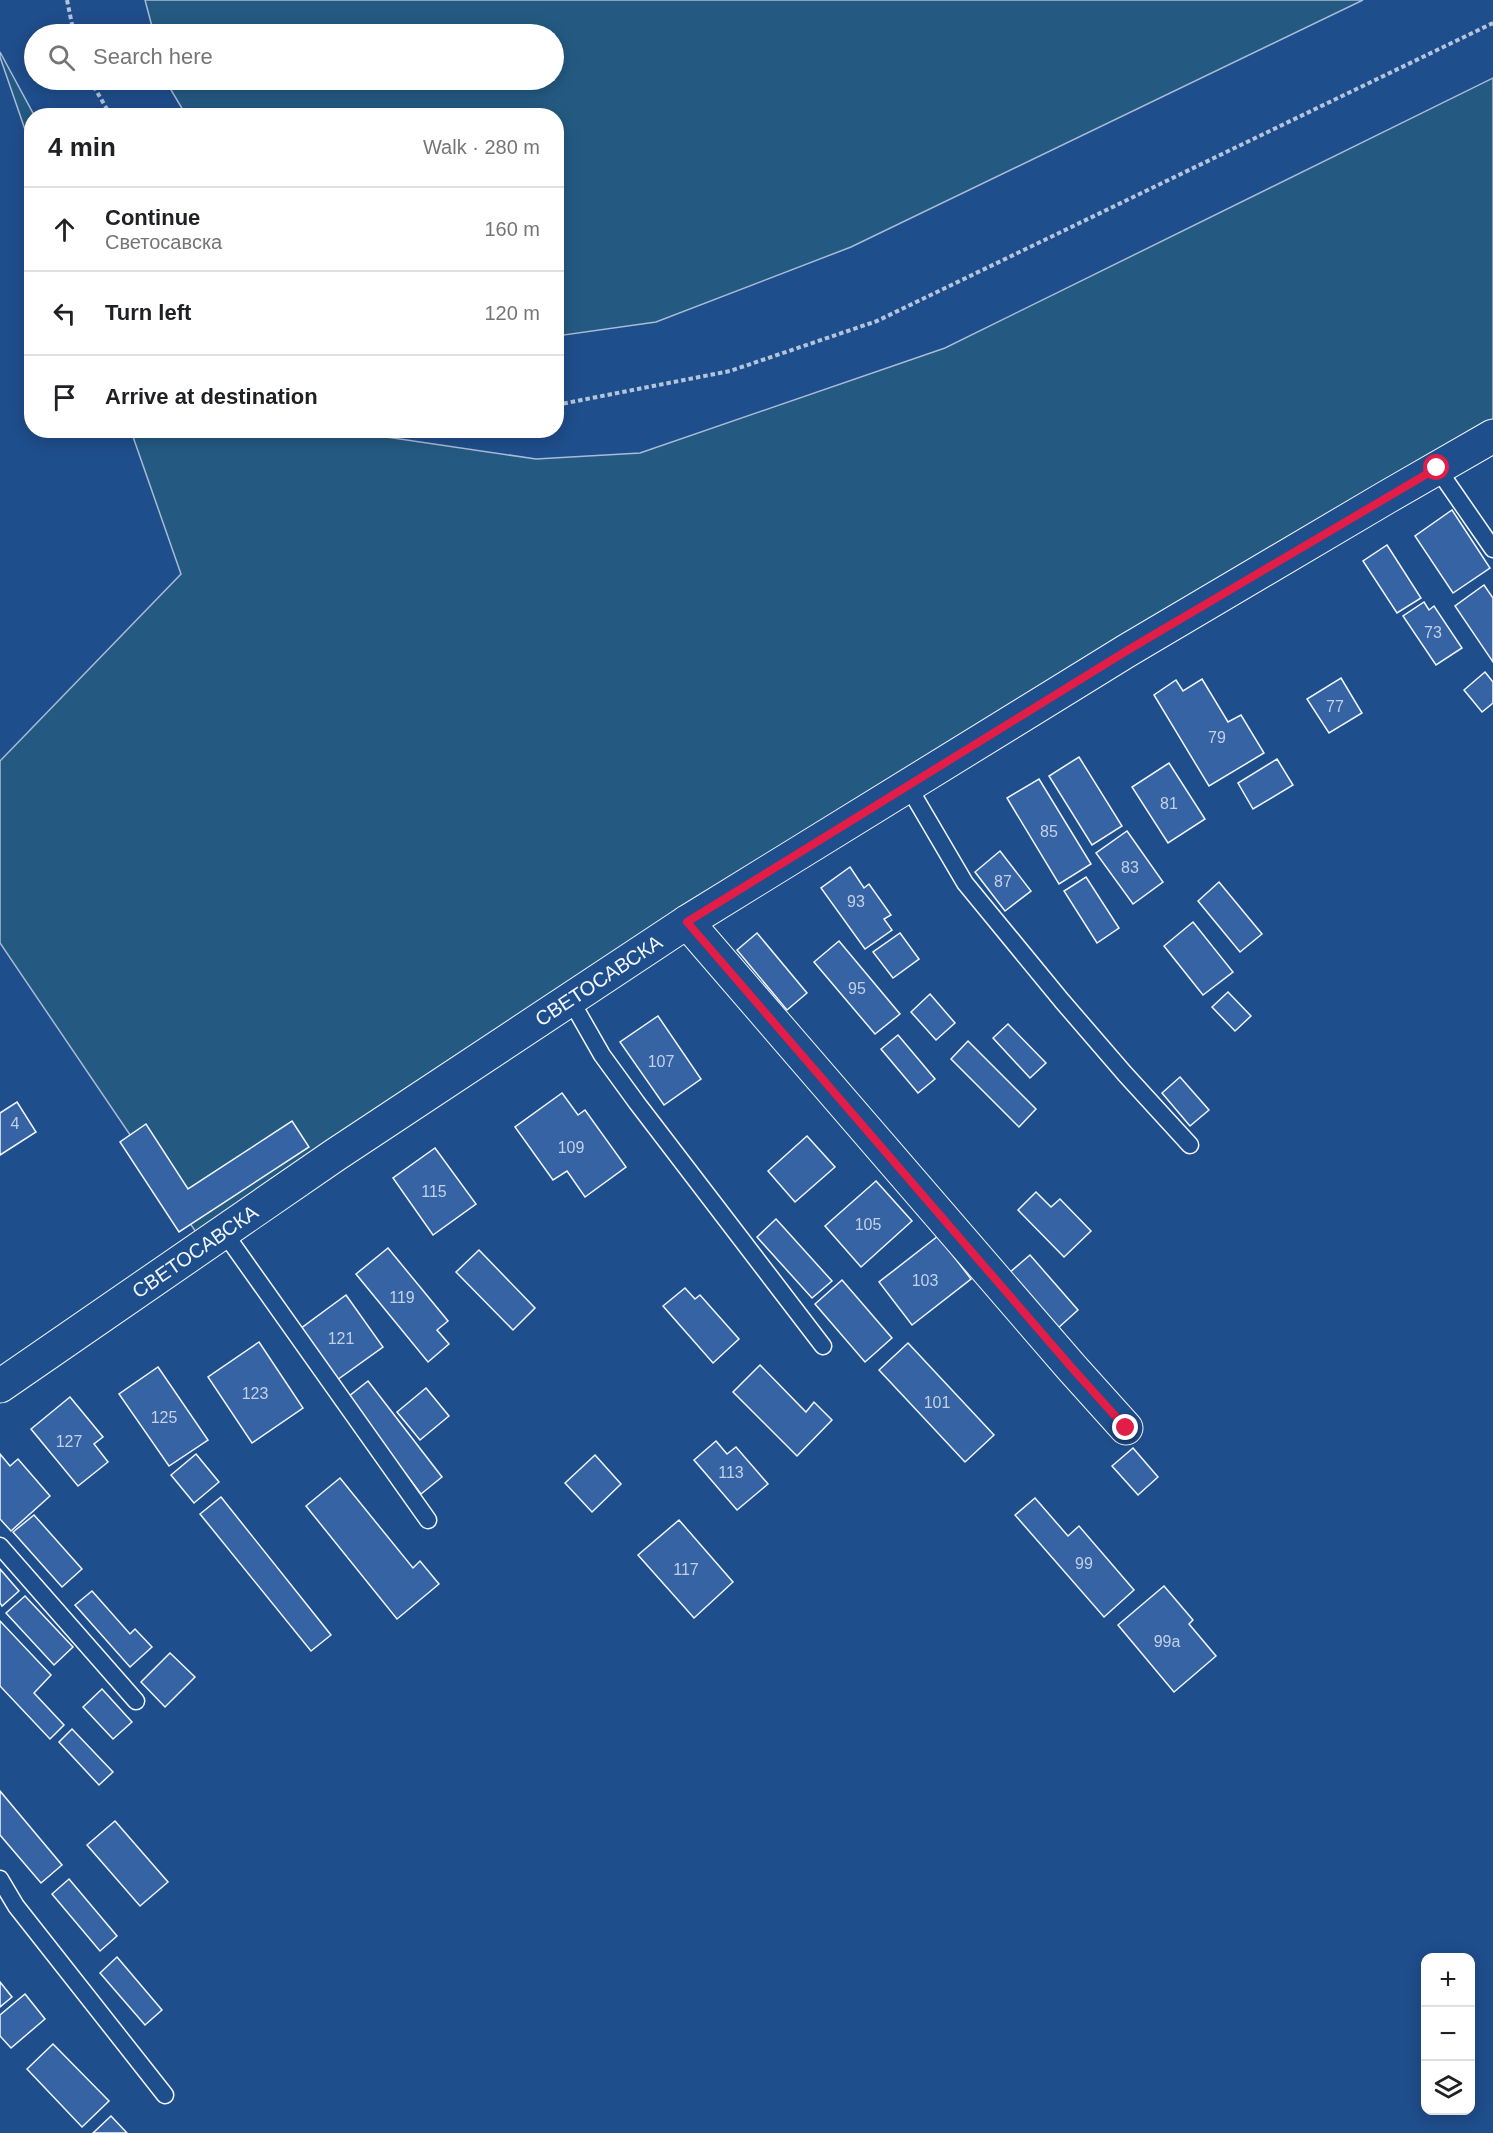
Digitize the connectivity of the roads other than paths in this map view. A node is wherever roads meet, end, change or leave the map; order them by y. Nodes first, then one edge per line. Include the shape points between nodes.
1 (1493, 436) edge
2 (1437, 468) junction
3 (1493, 549) edge
4 (908, 786) junction
5 (687, 922) junction
6 (570, 999) junction
7 (1190, 1144) dead end
8 (223, 1231) junction
9 (823, 1346) dead end
10 (0, 1386) edge
11 (1126, 1428) dead end
12 (428, 1520) dead end
13 (0, 1546) edge
14 (136, 1701) dead end
15 (0, 1879) edge
16 (165, 2095) dead end

1 - 2 street, СВЕТОСАВСКА
2 - 3 lane
2 - 4 street, СВЕТОСАВСКА via 1138,644
4 - 5 street, СВЕТОСАВСКА
4 - 7 lane via 965,883 1076,1017
5 - 6 street, СВЕТОСАВСКА
5 - 11 street
6 - 8 street, СВЕТОСАВСКА
6 - 9 lane via 602,1055
8 - 10 street, СВЕТОСАВСКА
8 - 12 lane
13 - 14 lane
15 - 16 lane via 16,1906

